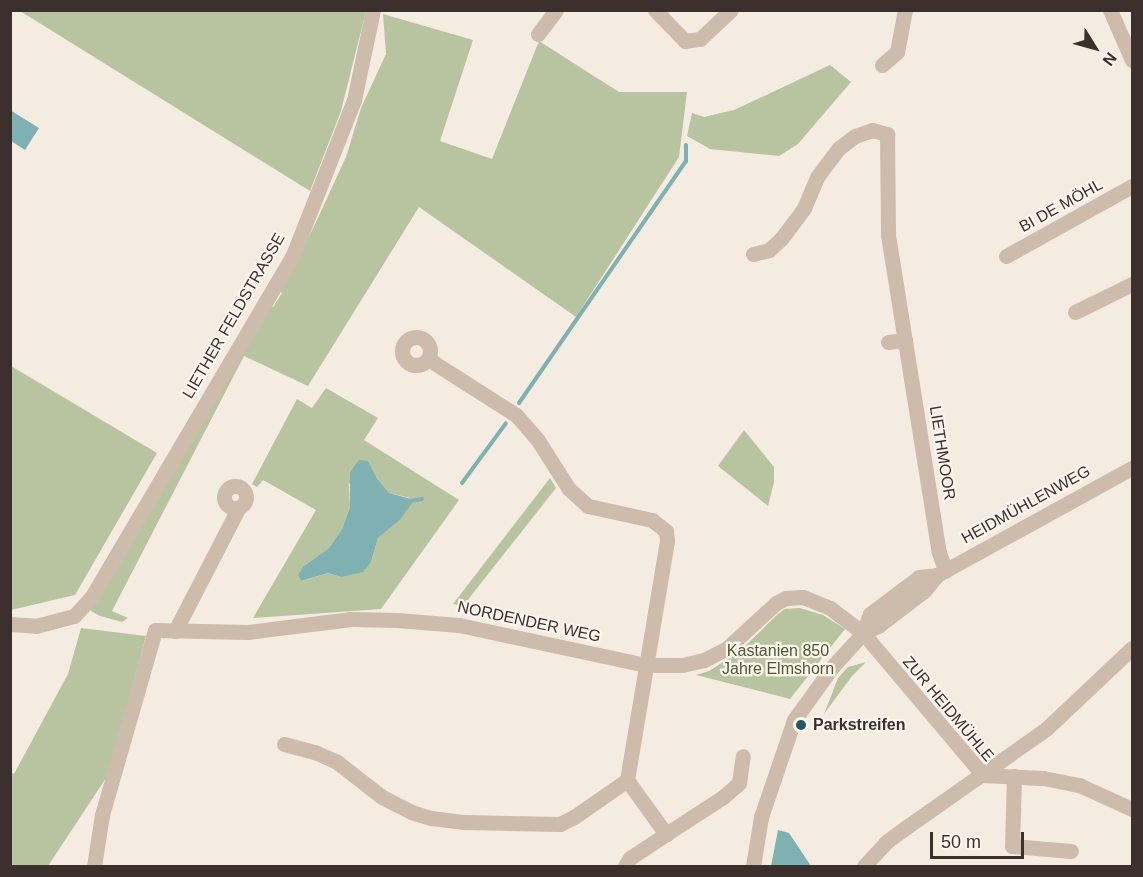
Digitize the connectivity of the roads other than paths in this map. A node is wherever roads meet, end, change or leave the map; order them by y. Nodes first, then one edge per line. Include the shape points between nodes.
1 (373, 10) edge
2 (556, 10) edge
3 (655, 10) edge
4 (731, 10) edge
5 (905, 10) edge
6 (1110, 10) edge
7 (538, 34) dead end
8 (1132, 60) edge
9 (882, 65) dead end
10 (1132, 186) edge
11 (753, 254) dead end
12 (1006, 256) dead end
13 (1132, 284) edge
14 (1075, 312) dead end
15 (905, 340) junction
16 (888, 342) dead end
17 (428, 358) dead end
18 (1132, 468) edge
19 (238, 508) dead end
20 (941, 573) junction
21 (10, 624) edge
22 (175, 631) junction
23 (863, 633) junction
24 (1132, 648) edge
25 (646, 665) junction
26 (284, 744) dead end
27 (743, 756) dead end
28 (983, 775) junction
29 (1014, 776) junction
30 (627, 780) junction
31 (1132, 809) edge
32 (666, 834) junction
33 (1071, 851) dead end
34 (94, 867) edge
35 (625, 867) edge
36 (753, 867) edge
37 (864, 867) edge

1 - 21 street, LIETHER FELDSTRASSE via 354,100 293,255 91,598 74,616 36,626
2 - 7 street
3 - 4 street via 685,41 700,39
5 - 9 street via 897,52
6 - 8 street
10 - 12 street, BI DE MÖHL
11 - 15 street, LIETHMOOR via 769,249 781,238 804,208 817,177 839,148 872,130 887,134 888,235
13 - 14 street
15 - 16 street
15 - 20 street, LIETHMOOR
17 - 25 street via 516,415 537,438 569,489 588,506 652,520 666,531
18 - 20 street, HEIDMÜHLENWEG
19 - 22 street
20 - 23 street, HEIDMÜHLENWEG via 924,591
22 - 25 street, NORDENDER WEG via 248,632 351,619 433,622
22 - 34 street, NORDENDER WEG via 155,630 102,815
23 - 25 street, NORDENDER WEG via 830,608 793,597 776,603 742,637 704,660 682,665
23 - 28 street, ZUR HEIDMÜHLE
23 - 36 street, HEIDMÜHLENWEG via 794,720 765,801
24 - 28 street via 1046,729
25 - 30 street
26 - 30 street via 337,762 382,797 411,812 465,822 560,824
27 - 32 street via 739,783
28 - 29 street
28 - 37 street, ZUR HEIDMÜHLE via 886,842
29 - 31 street via 1078,785
29 - 33 street via 1012,846
30 - 32 street
32 - 35 street via 630,858

